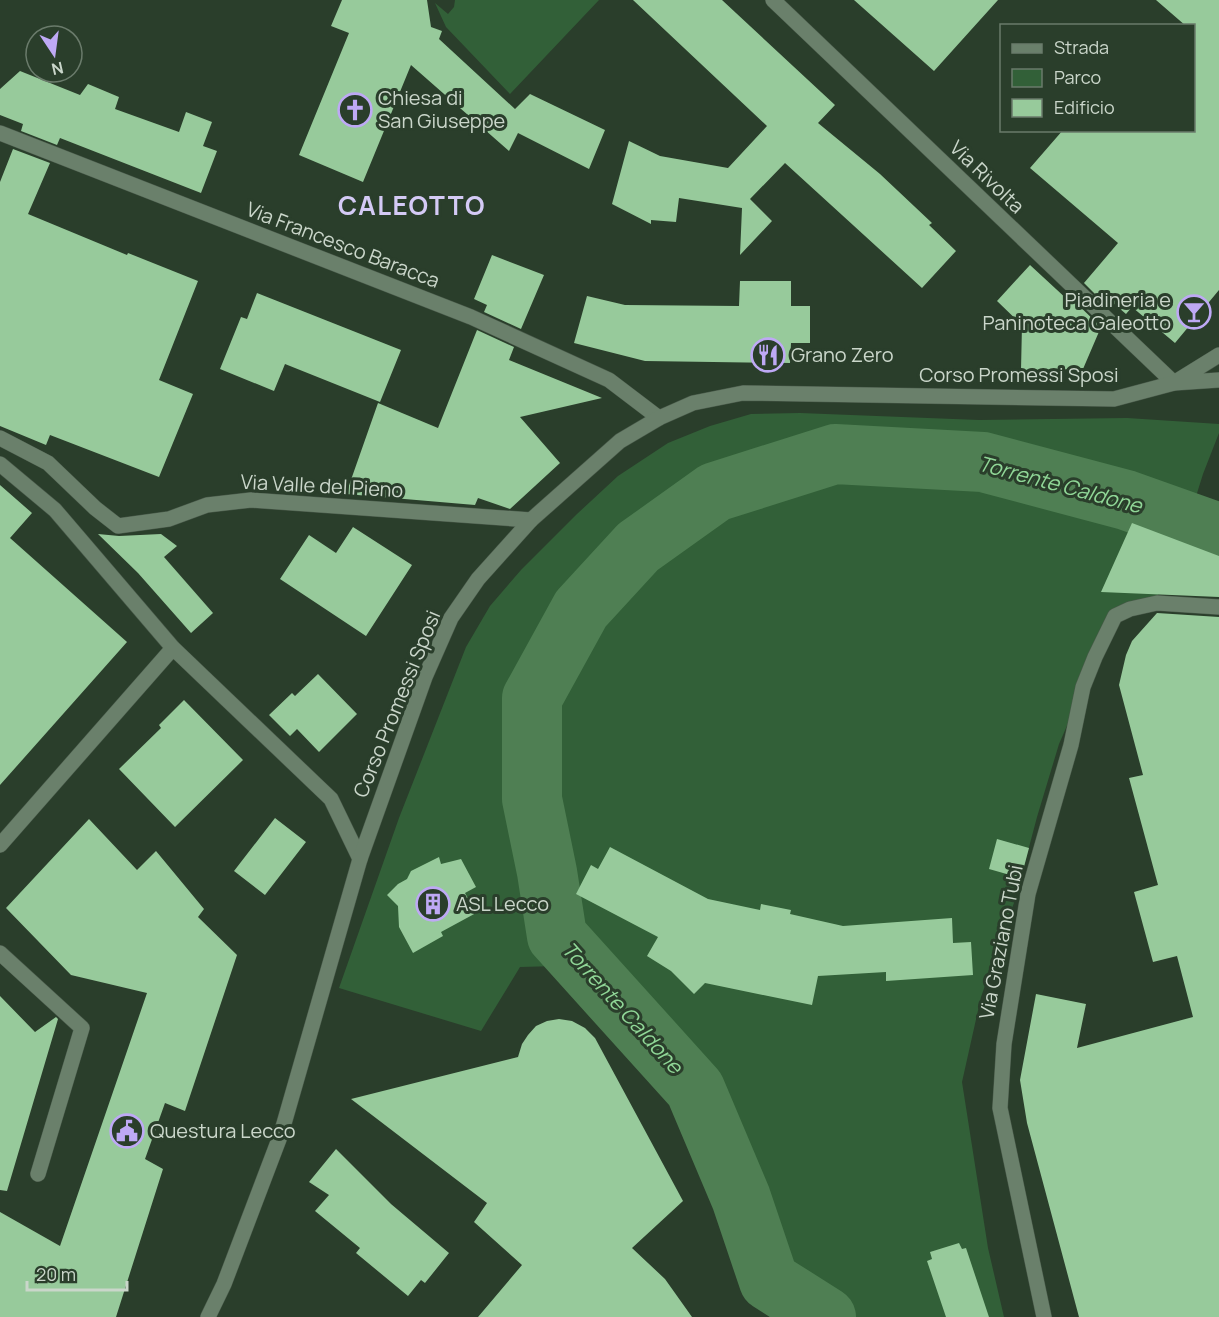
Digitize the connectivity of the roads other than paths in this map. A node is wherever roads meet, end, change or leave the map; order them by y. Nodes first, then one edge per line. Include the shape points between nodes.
1 (773, 0) edge
2 (0, 133) edge
3 (1219, 356) edge
4 (1219, 380) edge
5 (1174, 383) junction
6 (659, 418) junction
7 (0, 438) edge
8 (0, 464) edge
9 (531, 520) junction
10 (1219, 607) edge
11 (173, 648) junction
12 (0, 845) edge
13 (360, 859) junction
14 (0, 953) edge
15 (38, 1174) dead end
16 (208, 1317) edge
17 (1044, 1317) edge

1 - 5 street, Via Rivolta
2 - 6 street, Via Francesco Baracca via 471,317 609,380
3 - 5 street, Corso Promessi Sposi
4 - 5 street, Corso Promessi Sposi
5 - 6 street, Corso Promessi Sposi via 1114,399 743,393 693,403
6 - 9 street, Corso Promessi Sposi via 620,441
7 - 9 street, Via Valle del Pieno via 48,463 118,526 169,519 207,505 251,500
8 - 11 street, Corso Promessi Sposi via 55,510
9 - 13 street, Corso Promessi Sposi via 478,579 451,618 425,677
10 - 17 street, Via Graziano Tubi via 1157,603 1115,616 1083,687 1071,745 1028,894 1004,1044 1000,1108
11 - 12 street
11 - 13 street, Corso Promessi Sposi via 331,799
13 - 16 street, Corso Promessi Sposi via 281,1134
14 - 15 street via 82,1028

